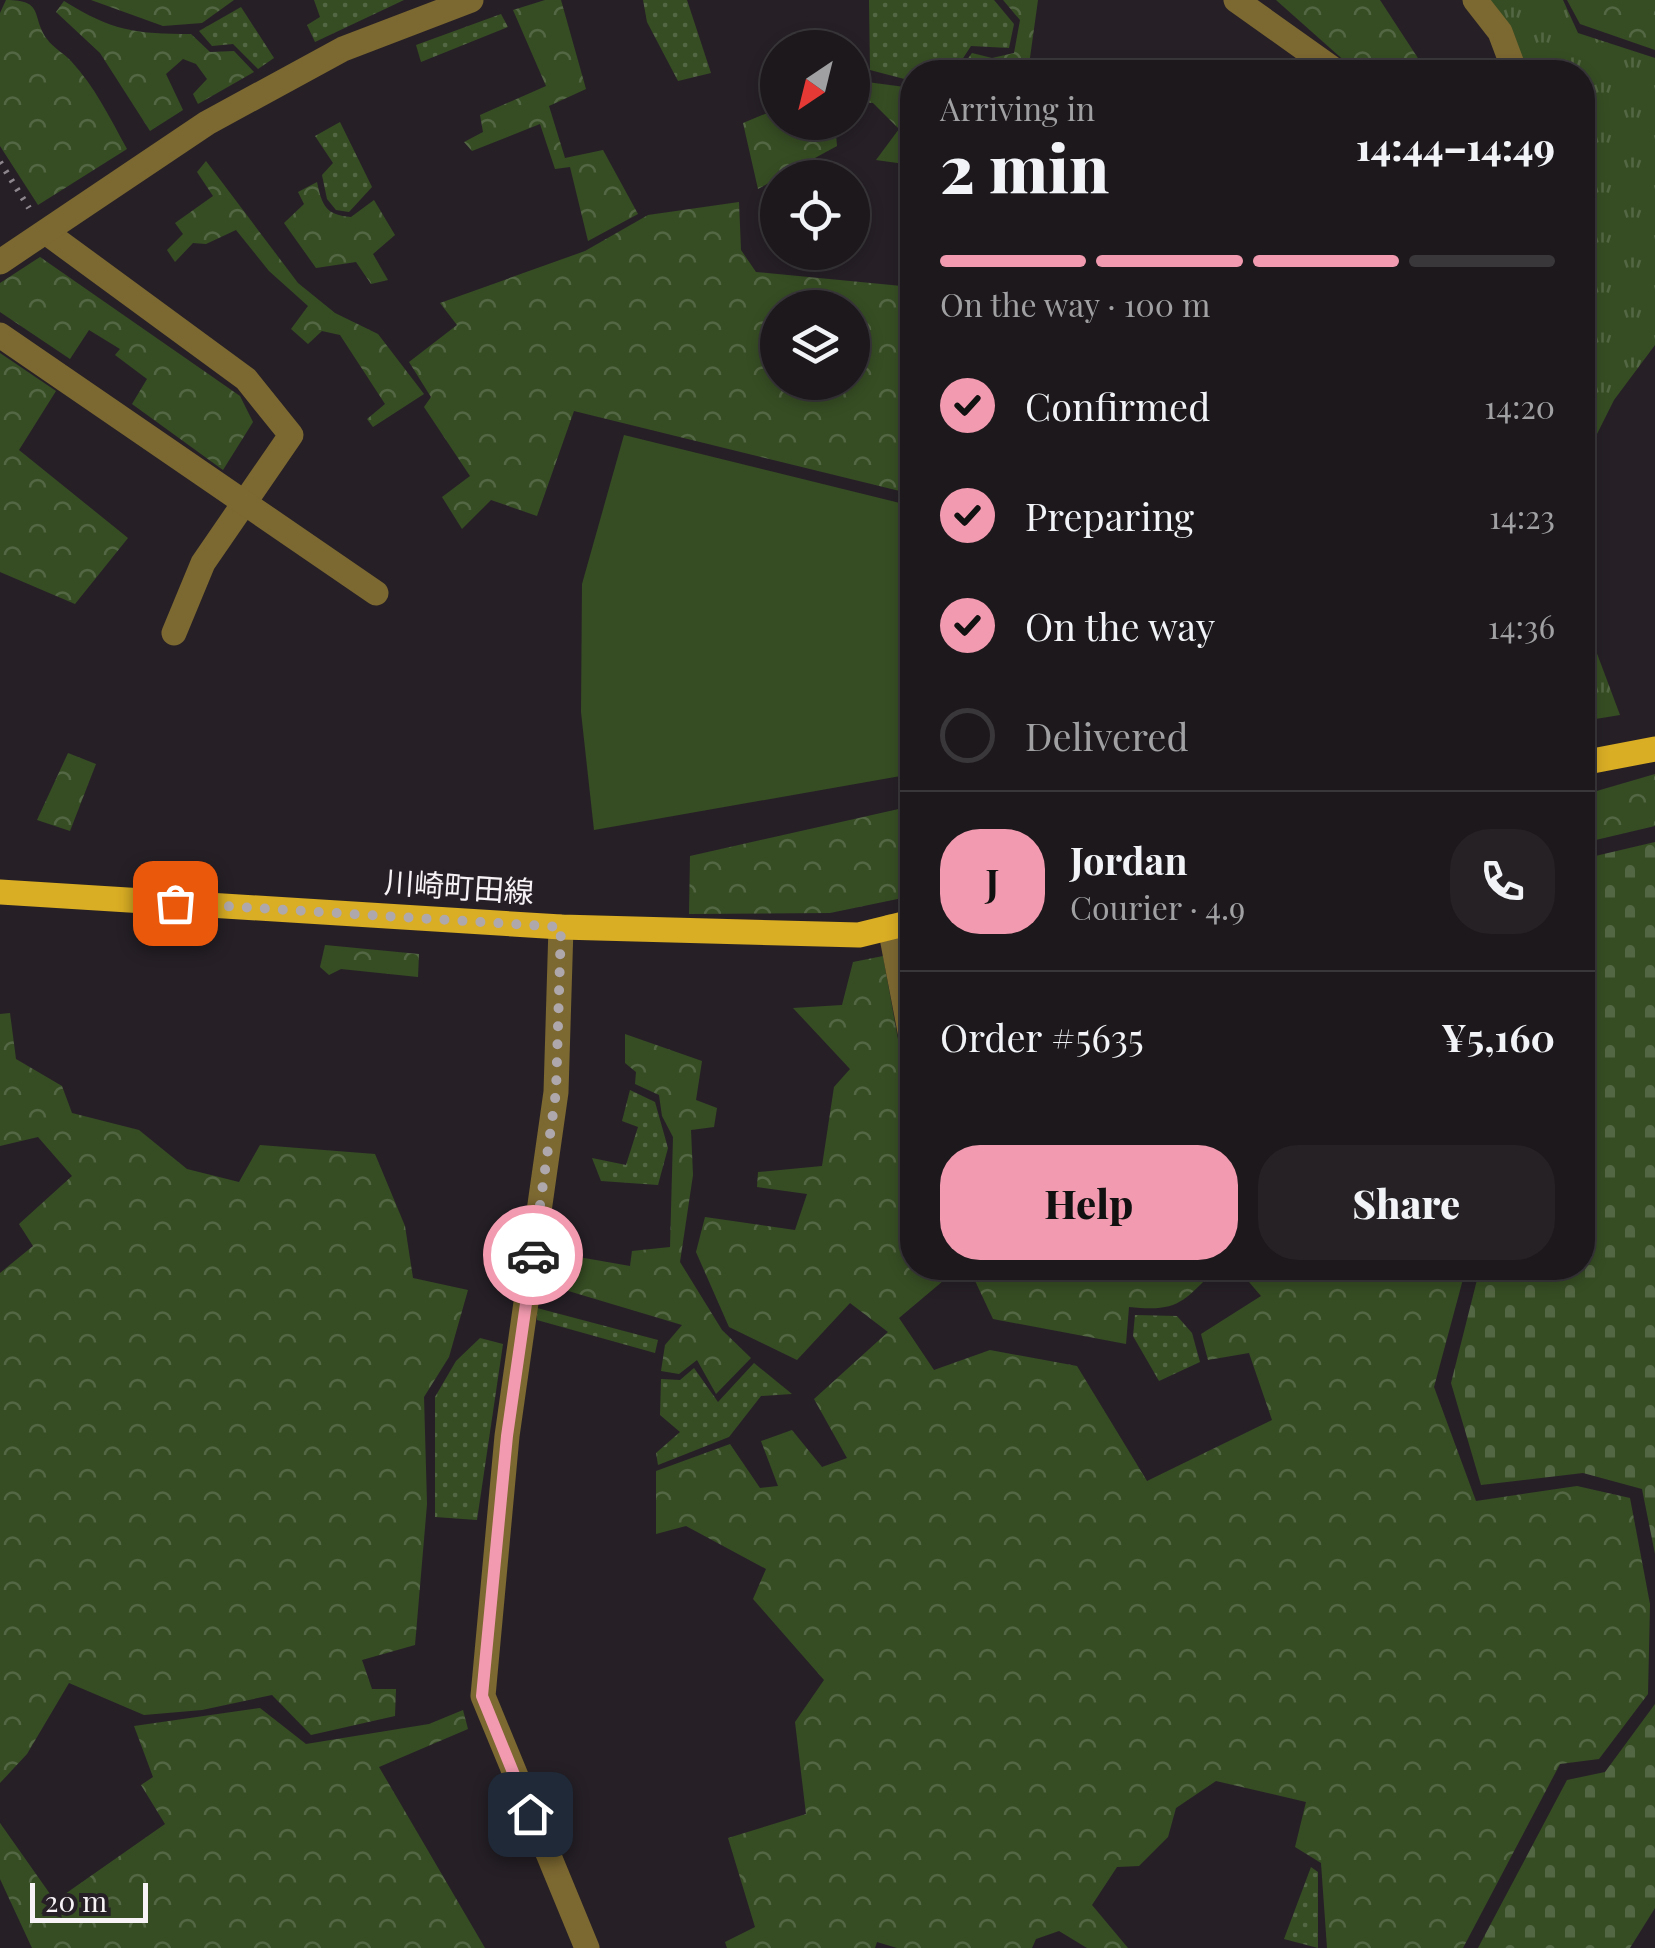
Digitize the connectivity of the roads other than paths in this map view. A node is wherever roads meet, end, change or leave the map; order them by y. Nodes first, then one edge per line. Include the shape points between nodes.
1 (471, 0) edge
2 (1236, 0) edge
3 (1475, 0) edge
4 (1320, 60) edge
5 (1510, 60) edge
6 (46, 233) junction
7 (0, 262) edge
8 (0, 335) edge
9 (246, 504) junction
10 (376, 594) dead end
11 (174, 633) dead end
12 (1655, 749) edge
13 (1595, 761) edge
14 (0, 892) edge
15 (900, 924) edge
16 (561, 927) junction
17 (587, 1948) edge

1 - 6 street via 343,50 207,123
2 - 4 street
3 - 5 street via 1500,32
6 - 7 street
6 - 9 street via 246,378 291,435
8 - 9 street
9 - 10 street
9 - 11 street via 203,563
12 - 13 main road
14 - 16 main road, 川崎町田線
15 - 16 main road, 川崎町田線 via 859,935
16 - 17 street via 556,1092 507,1436 482,1696

